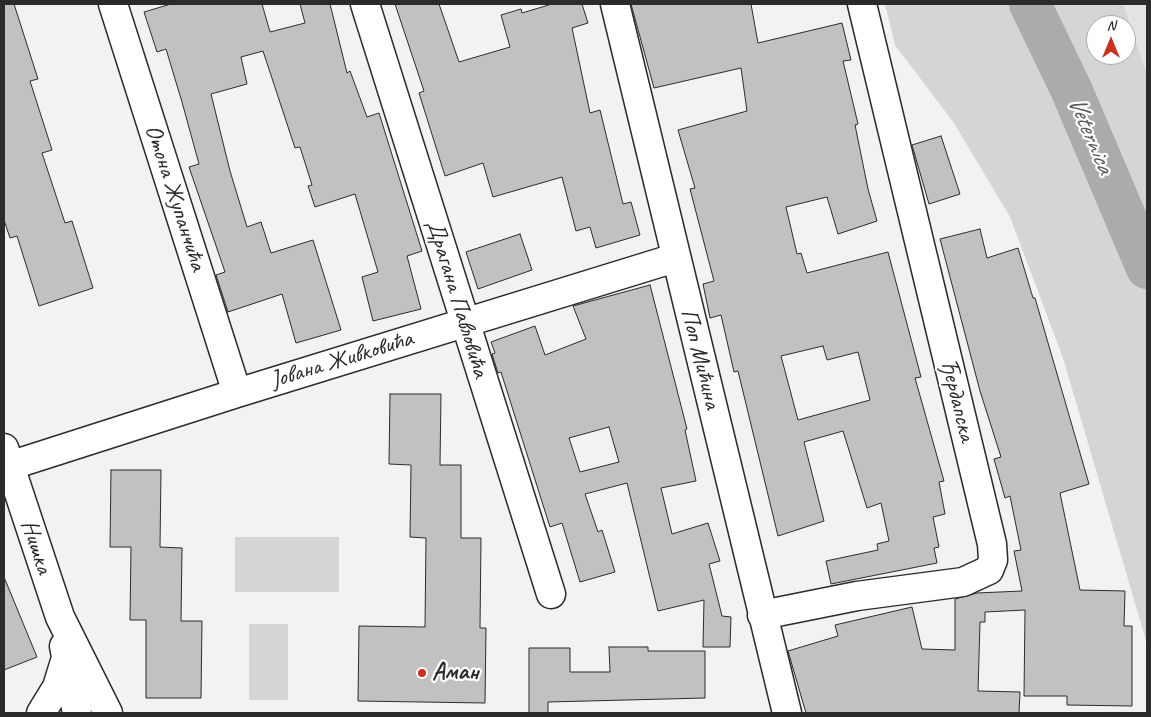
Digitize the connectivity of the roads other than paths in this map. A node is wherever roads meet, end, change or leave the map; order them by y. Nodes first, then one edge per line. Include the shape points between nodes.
1 (113, 4) edge
2 (365, 4) edge
3 (615, 4) edge
4 (862, 4) edge
5 (675, 258) junction
6 (464, 323) junction
7 (237, 392) junction
8 (7, 457) edge
9 (551, 594) dead end
10 (762, 615) junction
11 (60, 617) junction
12 (66, 658) junction
13 (41, 713) edge
14 (77, 713) edge
15 (108, 713) edge
16 (787, 713) edge

1 - 7 street, Отона Жупанчића
2 - 6 street, Драгана Павловића
3 - 5 street, Поп Мићина
4 - 10 street, Ђердапска via 992,544 993,560 989,570 963,582 857,596
5 - 6 street, Јована Живковића
5 - 10 street, Поп Мићина
6 - 7 street, Јована Живковића
6 - 9 street, Драгана Павловића
7 - 8 street, Јована Живковића
8 - 11 street, Нишка
10 - 16 street, Поп Мићина
11 - 12 street
11 - 15 street
12 - 13 street via 57,686
12 - 14 street

